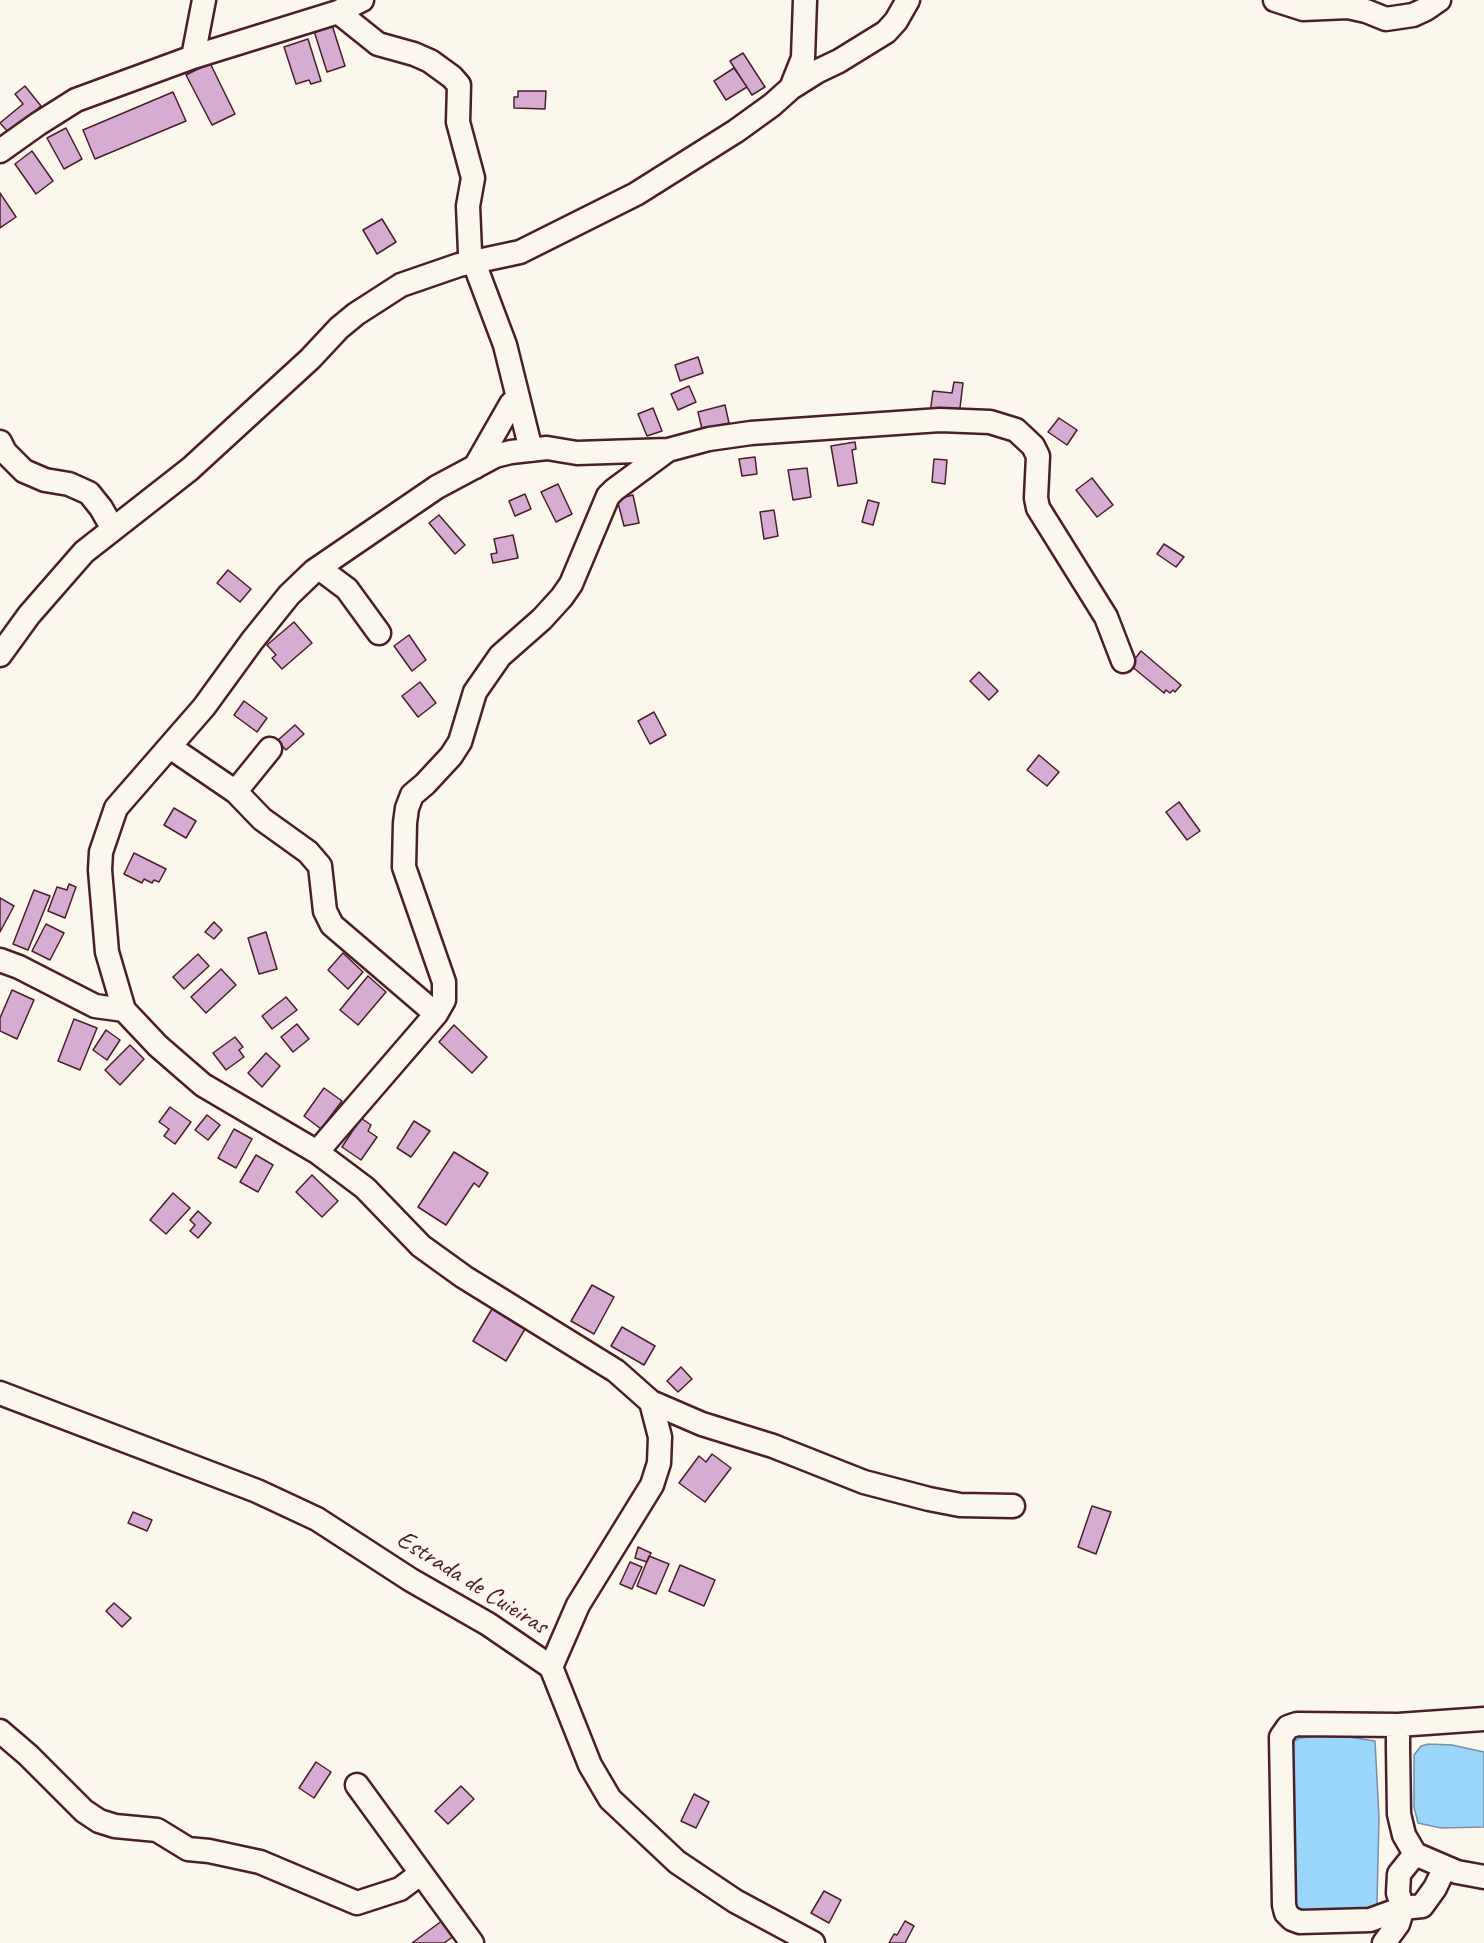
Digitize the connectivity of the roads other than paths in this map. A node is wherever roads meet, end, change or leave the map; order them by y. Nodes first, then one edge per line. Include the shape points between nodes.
1 (204, 0) edge
2 (362, 0) edge
3 (805, 0) edge
4 (908, 0) edge
5 (1275, 0) edge
6 (1439, 0) edge
7 (338, 12) junction
8 (193, 57) junction
9 (791, 88) junction
10 (0, 151) edge
11 (473, 262) junction
12 (518, 397) junction
13 (0, 442) edge
14 (531, 450) junction
15 (668, 450) junction
16 (475, 468) junction
17 (113, 529) junction
18 (319, 567) junction
19 (379, 633) dead end
20 (0, 655) edge
21 (1123, 661) dead end
22 (170, 747) junction
23 (270, 749) dead end
24 (236, 791) junction
25 (0, 960) edge
26 (124, 1010) junction
27 (435, 1014) junction
28 (317, 1152) junction
29 (0, 1393) edge
30 (651, 1402) junction
31 (1013, 1506) dead end
32 (551, 1666) junction
33 (1484, 1719) edge
34 (1398, 1725) junction
35 (0, 1731) edge
36 (357, 1785) dead end
37 (1415, 1854) junction
38 (1445, 1867) junction
39 (420, 1874) junction
40 (1484, 1877) edge
41 (1402, 1908) junction
42 (472, 1943) edge
43 (813, 1943) edge
44 (1384, 1943) edge

1 - 8 street
2 - 7 street
3 - 9 street via 803,58
4 - 9 street via 886,32
5 - 6 street via 1303,9 1348,7 1386,20 1413,15
7 - 8 street
7 - 11 street via 378,44 430,60 459,85 458,122 473,178 468,236
8 - 10 street via 76,100
9 - 11 street via 736,131 636,194 520,252
11 - 12 street via 505,345
11 - 17 street via 401,285 356,314 190,469
12 - 14 street
12 - 16 street
13 - 17 street via 24,471 90,493
14 - 15 street
14 - 16 street via 495,456
15 - 21 street via 752,433 930,420 990,422 1016,430 1038,456 1038,508 1106,617
15 - 27 street via 608,496 571,584 542,619 500,656 475,692 456,749 412,795 406,808 404,867 444,982 444,1000
16 - 18 street via 437,487
17 - 20 street via 84,552
18 - 19 street via 347,589
18 - 22 street via 289,595
22 - 24 street
22 - 26 street via 116,807 101,852 108,952
23 - 24 street
24 - 27 street via 262,819 308,852 320,866 325,911 332,925
25 - 26 street via 95,1006
26 - 28 street via 203,1085
27 - 28 street
28 - 30 street via 365,1188 421,1246 616,1371
29 - 32 street, Estrada de Cuieiras via 257,1491 317,1520
30 - 31 street via 864,1482 960,1505
30 - 32 street via 660,1437 659,1463 652,1485 578,1605
32 - 43 street, Estrada de Cuieiras via 590,1765 610,1799 677,1862 735,1901
33 - 34 street
34 - 37 street via 1399,1814 1404,1835
34 - 41 street via 1287,1727 1281,1737 1284,1893 1286,1913 1300,1922 1370,1920
35 - 39 street via 99,1821 157,1830 188,1849 260,1862 357,1903 400,1889
36 - 39 street
37 - 38 street
37 - 41 street via 1399,1874
38 - 40 street
38 - 41 street via 1422,1906
39 - 42 street
41 - 44 street via 1398,1924

